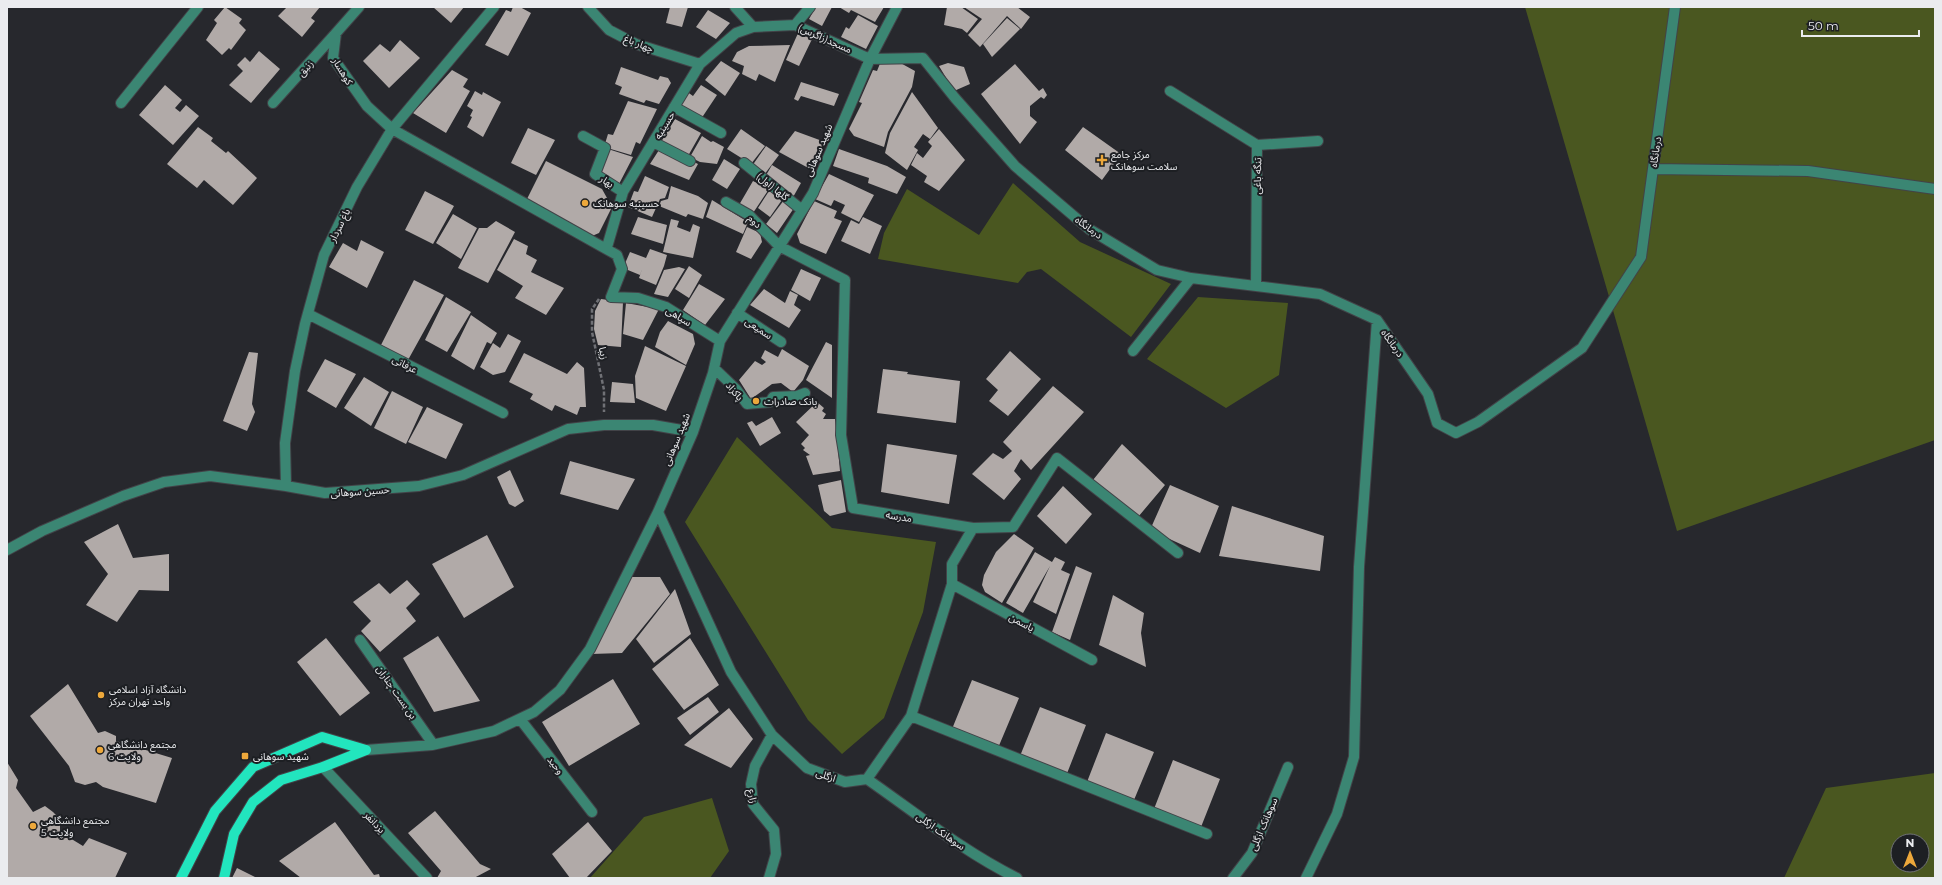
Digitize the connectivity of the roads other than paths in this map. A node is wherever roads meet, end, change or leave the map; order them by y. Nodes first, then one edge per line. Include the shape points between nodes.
1 (198, 7) edge
2 (359, 7) edge
3 (494, 7) edge
4 (588, 7) edge
5 (735, 7) edge
6 (810, 7) edge
7 (897, 7) edge
8 (1675, 7) edge
9 (795, 25) junction
10 (753, 27) junction
11 (336, 33) junction
12 (870, 59) junction
13 (700, 64) junction
14 (1170, 91) dead end
15 (121, 103) dead end
16 (273, 103) dead end
17 (674, 107) junction
18 (392, 129) junction
19 (721, 133) dead end
20 (582, 136) dead end
21 (1318, 141) dead end
22 (653, 142) junction
23 (1257, 145) junction
24 (690, 161) dead end
25 (744, 162) dead end
26 (1653, 169) junction
27 (1935, 189) edge
28 (623, 192) junction
29 (726, 202) dead end
30 (802, 210) junction
31 (779, 246) junction
32 (606, 247) junction
33 (1191, 278) junction
34 (1256, 285) junction
35 (737, 313) junction
36 (308, 314) junction
37 (1377, 320) junction
38 (720, 341) junction
39 (781, 342) dead end
40 (1133, 351) dead end
41 (714, 368) junction
42 (805, 393) dead end
43 (503, 413) dead end
44 (693, 432) junction
45 (286, 486) junction
46 (658, 512) junction
47 (973, 528) junction
48 (7, 550) edge
49 (1178, 553) dead end
50 (952, 584) junction
51 (360, 640) dead end
52 (1092, 660) dead end
53 (911, 716) junction
54 (520, 719) junction
55 (772, 735) junction
56 (433, 744) junction
57 (366, 750) junction
58 (323, 767) junction
59 (1288, 767) dead end
60 (868, 779) junction
61 (592, 812) dead end
62 (1207, 834) dead end
63 (1000, 873) edge
64 (181, 878) edge
65 (224, 878) edge
66 (427, 878) edge
67 (770, 878) edge
68 (1018, 878) edge
69 (1233, 878) edge
70 (1306, 878) edge

1 - 15 street
2 - 11 street
3 - 18 street, باغ سردار
4 - 13 street, چهار باغ via 609,30 636,44
5 - 10 street
6 - 9 street
7 - 12 street, شهید سوهانی
8 - 26 street, درمانگاه
9 - 10 street, مسجد(زاگرس)
9 - 12 street, مسجد(زاگرس)
10 - 13 street, حسینیه via 736,33
11 - 16 street, زنبق
11 - 18 street, کوهسار via 333,58 367,106
12 - 30 street, شهید سوهانی via 813,193
12 - 33 street, درمانگاه via 923,58 1015,166 1089,229 1158,270
13 - 17 street, حسینیه
14 - 23 street, تنگه باغی
17 - 19 street
17 - 22 street, حسینیه
18 - 32 street
18 - 36 street, باغ سردار via 357,187 324,255
20 - 28 street, بهار via 605,148 595,174
21 - 23 street
22 - 24 street
22 - 28 street, حسینیه
23 - 34 street, تنگه باغی
25 - 30 street, گلها (اول)
26 - 27 street via 1808,171
26 - 37 street, درمانگاه via 1641,257 1582,348 1478,422 1456,433 1437,424 1428,394
28 - 32 street, حسینیه
29 - 31 street, دوم via 749,215
30 - 31 street, شهید سوهانی
31 - 35 street, شهید سوهانی
31 - 47 street, مدرسه via 845,280 841,435 853,508
32 - 38 street, سپاهی via 617,255 622,269 611,297 638,298 666,307
33 - 34 street, درمانگاه
33 - 40 street
34 - 37 street, درمانگاه via 1320,294
35 - 38 street, شهید سوهانی
35 - 39 street, سمیعی
36 - 43 street, عرفاتی
36 - 45 street, باغ سردار via 295,371 286,436
37 - 70 street via 1359,567 1354,757 1337,814
38 - 41 street, شهید سوهانی
41 - 42 street, پاکزاد via 736,389 746,404 770,402 773,397
41 - 44 street, شهید سوهانی
44 - 45 street, حسین سوهانی via 652,425 604,425 568,430 463,475 419,486 325,493
44 - 46 street, شهید سوهانی
45 - 48 street, حسین سوهانی via 210,476 164,482 42,530
46 - 54 street, شهید سوهانی via 590,649 560,690 534,712
46 - 55 street, ازگلی via 732,672
47 - 49 street, مدرسه via 1013,527 1057,458
47 - 50 street via 952,564
50 - 52 street, یاسمن
50 - 53 street
51 - 56 street, بن بست چناران
53 - 60 street
53 - 62 street
54 - 56 street, شهید سوهانی via 494,731
54 - 61 street, وحید
55 - 60 street, ازگلی via 807,768 845,782
55 - 67 street, زارع via 755,766 751,784 753,804 774,830 776,854
56 - 57 street, شهید سوهانی
57 - 58 main road, شهید سوهانی
57 - 64 main road, شهید سوهانی via 322,737 253,767 215,811
58 - 65 main road, شهید سوهانی via 282,780 253,802 234,834
58 - 66 street, یزدانفر
59 - 69 street, سوهانک ازگلی via 1252,853
60 - 63 street, سوهانک ازگلی
63 - 68 street, سوهانک ازگلی

